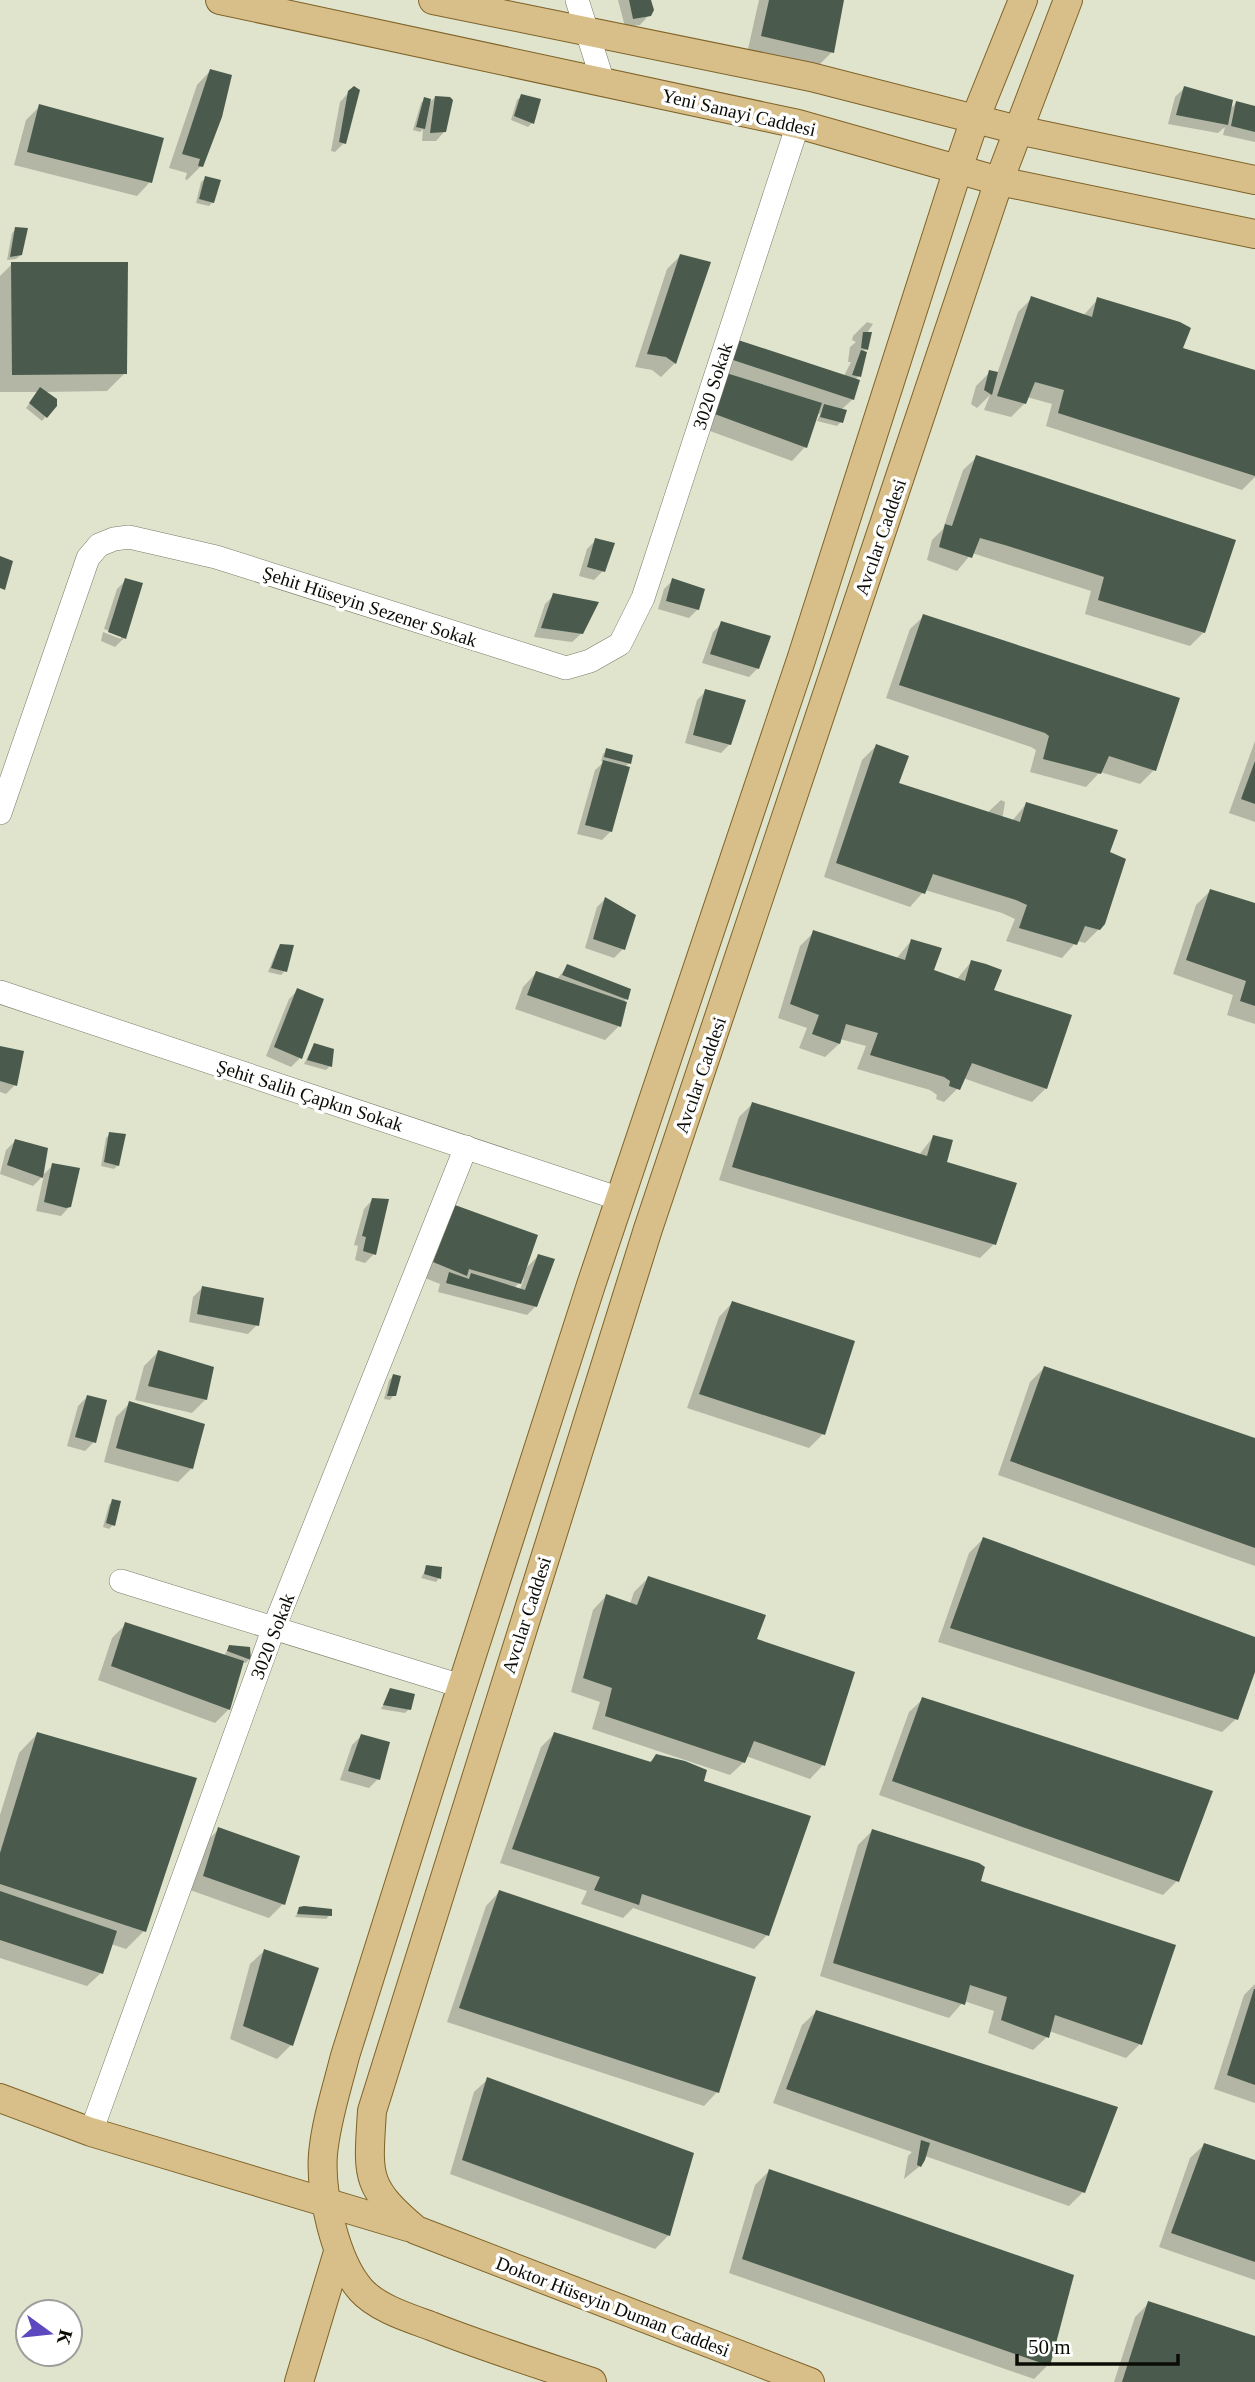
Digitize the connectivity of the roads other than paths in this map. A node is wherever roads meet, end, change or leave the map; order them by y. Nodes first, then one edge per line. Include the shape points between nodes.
1 (220, 0) edge
2 (433, 0) edge
3 (577, 0) edge
4 (1023, 0) edge
5 (1068, 0) edge
6 (588, 32) junction
7 (603, 82) junction
8 (975, 119) junction
9 (798, 124) junction
10 (1018, 130) junction
11 (958, 170) junction
12 (1255, 180) edge
13 (999, 181) junction
14 (1255, 234) edge
15 (620, 644) joint
16 (0, 813) edge
17 (0, 992) edge
18 (466, 1147) junction
19 (620, 1199) junction
20 (121, 1581) dead end
21 (273, 1630) junction
22 (461, 1686) junction
23 (0, 2098) edge
24 (91, 2132) junction
25 (369, 2161) joint
26 (327, 2203) junction
27 (416, 2230) junction
28 (338, 2252) junction
29 (299, 2382) edge
30 (592, 2382) edge
31 (810, 2382) edge

1 - 7 main road, Yeni Sanayi Caddesi
2 - 6 main road
3 - 6 street
4 - 8 main road, Avcılar Caddesi
5 - 10 main road, Avcılar Caddesi
6 - 7 street
6 - 8 main road via 811,78
7 - 9 main road, Yeni Sanayi Caddesi
8 - 10 main road
8 - 11 main road, Avcılar Caddesi
9 - 11 main road, Yeni Sanayi Caddesi
9 - 15 street, 3020 Sokak via 643,598
10 - 12 main road
10 - 13 main road, Avcılar Caddesi
11 - 13 main road, Yeni Sanayi Caddesi
11 - 19 main road, Avcılar Caddesi via 806,647
13 - 14 main road, Yeni Sanayi Caddesi
13 - 25 main road, Avcılar Caddesi via 648,1229 384,2066 372,2111
15 - 16 street, Şehit Hüseyin Sezener Sokak via 566,668 216,557 129,537 114,539 99,545 88,558
17 - 18 street, Şehit Salih Çapkın Sokak
18 - 19 street, Şehit Salih Çapkın Sokak
18 - 21 street, 3020 Sokak
19 - 22 main road, Avcılar Caddesi
20 - 21 street
21 - 22 street
21 - 24 street, 3020 Sokak
22 - 26 main road, Avcılar Caddesi via 345,2056 323,2156
23 - 24 main road, Doktor Hüseyin Duman Caddesi
24 - 26 main road, Doktor Hüseyin Duman Caddesi
25 - 27 main road, Doktor Hüseyin Duman Caddesi via 376,2189
26 - 27 main road, Doktor Hüseyin Duman Caddesi
26 - 28 main road
27 - 31 main road, Doktor Hüseyin Duman Caddesi
28 - 29 main road
28 - 30 main road via 361,2290 393,2311

